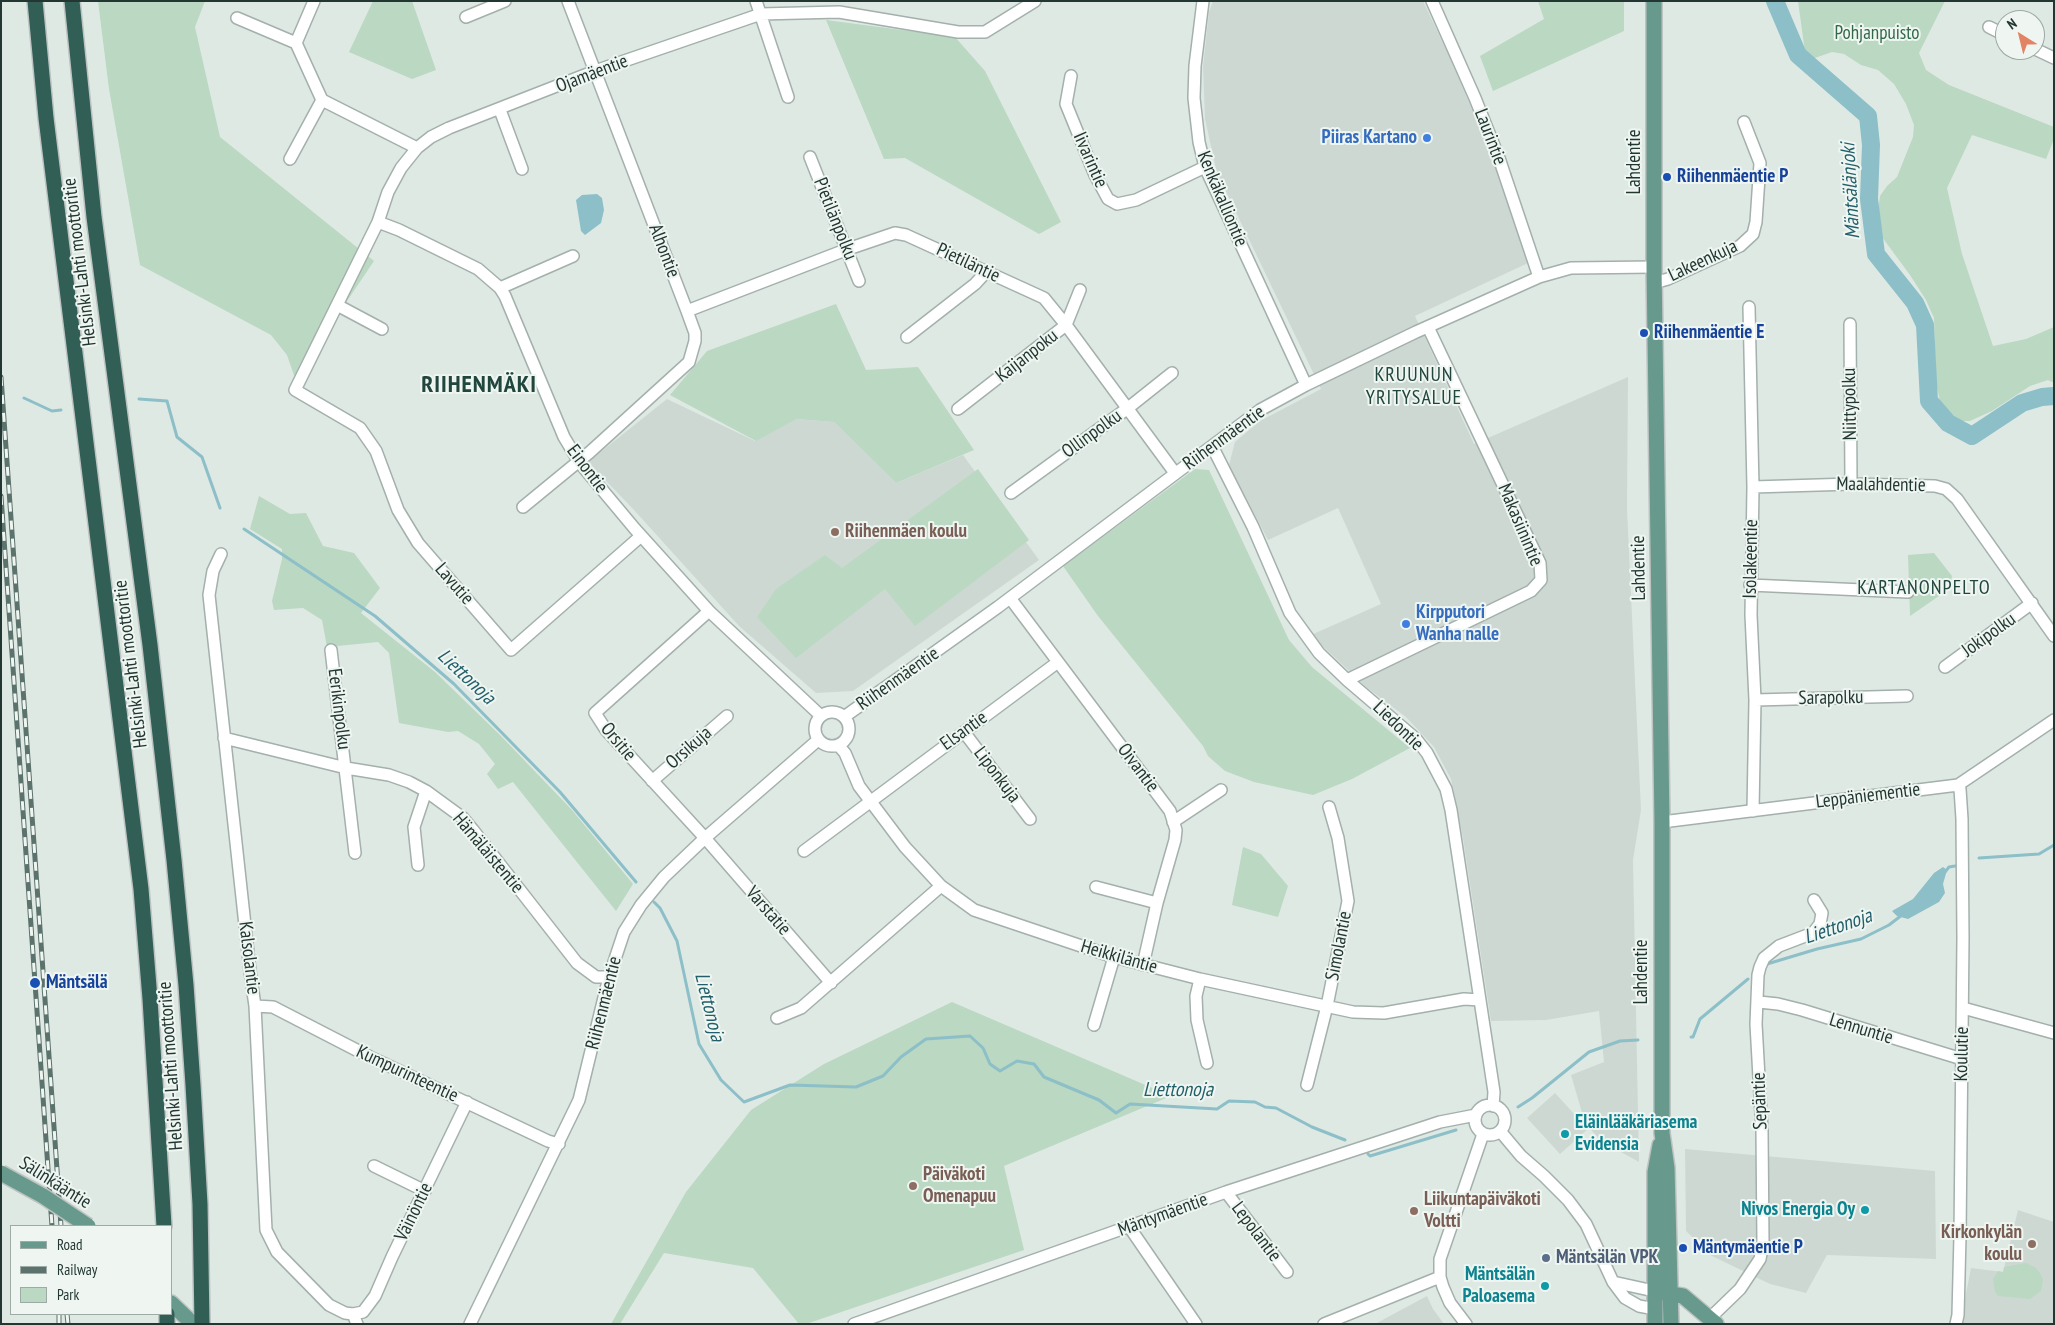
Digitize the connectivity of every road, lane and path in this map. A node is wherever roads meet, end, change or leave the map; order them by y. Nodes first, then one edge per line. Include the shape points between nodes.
1 (34, 1) edge
2 (72, 1) edge
3 (314, 1) edge
4 (505, 1) edge
5 (568, 1) edge
6 (756, 1) edge
7 (1035, 1) edge
8 (1203, 1) edge
9 (1432, 1) edge
10 (1654, 1) edge
11 (761, 14) junction
12 (466, 17) dead end
13 (238, 18) dead end
14 (1989, 27) dead end
15 (1995, 30) edge
16 (296, 43) junction
17 (595, 71) junction
18 (1071, 76) dead end
19 (788, 97) dead end
20 (322, 100) junction
21 (500, 110) junction
22 (1744, 122) dead end
23 (417, 148) junction
24 (810, 156) dead end
25 (290, 159) dead end
26 (1205, 167) junction
27 (522, 170) dead end
28 (378, 222) junction
29 (848, 249) junction
30 (574, 256) dead end
31 (1654, 266) junction
32 (987, 271) junction
33 (1539, 277) junction
34 (859, 281) dead end
35 (1654, 283) junction
36 (500, 288) junction
37 (1080, 290) dead end
38 (337, 305) junction
39 (1749, 307) dead end
40 (686, 311) junction
41 (1850, 324) dead end
42 (1066, 325) junction
43 (1428, 327) junction
44 (382, 328) dead end
45 (907, 337) dead end
46 (1172, 373) dead end
47 (1306, 385) junction
48 (295, 390) joint
49 (1128, 408) junction
50 (958, 409) dead end
51 (1212, 446) junction
52 (579, 462) junction
53 (1175, 473) junction
54 (1851, 484) junction
55 (1752, 487) junction
56 (1011, 493) dead end
57 (523, 507) dead end
58 (641, 536) junction
59 (221, 554) dead end
60 (1750, 585) junction
61 (1908, 592) dead end
62 (1010, 598) junction
63 (2032, 604) junction
64 (709, 611) junction
65 (2054, 636) edge
66 (331, 650) dead end
67 (1058, 662) junction
68 (1946, 667) dead end
69 (1347, 680) junction
70 (1907, 696) dead end
71 (1755, 700) junction
72 (727, 716) dead end
73 (821, 716) junction
74 (844, 717) junction
75 (2054, 720) edge
76 (964, 732) junction
77 (224, 738) junction
78 (818, 740) junction
79 (838, 745) junction
80 (346, 768) junction
81 (652, 781) junction
82 (1958, 785) junction
83 (1220, 790) dead end
84 (426, 792) junction
85 (869, 800) junction
86 (1329, 807) dead end
87 (1753, 811) junction
88 (1030, 819) dead end
89 (1174, 822) junction
90 (1662, 822) junction
91 (705, 838) junction
92 (804, 851) dead end
93 (355, 854) dead end
94 (418, 865) dead end
95 (941, 886) junction
96 (1096, 887) dead end
97 (1814, 900) dead end
98 (1157, 903) junction
99 (1114, 957) junction
100 (1143, 965) junction
101 (609, 977) junction
102 (1200, 979) junction
103 (831, 983) junction
104 (1480, 1000) junction
105 (1759, 1002) junction
106 (255, 1006) junction
107 (1327, 1006) junction
108 (1963, 1008) junction
109 (778, 1018) dead end
110 (1094, 1025) dead end
111 (2054, 1033) edge
112 (1962, 1059) junction
113 (1207, 1063) dead end
114 (1306, 1085) dead end
115 (468, 1102) junction
116 (1493, 1106) junction
117 (1476, 1115) junction
118 (1500, 1131) junction
119 (1662, 1133) junction
120 (1483, 1134) junction
121 (559, 1144) junction
122 (374, 1166) dead end
123 (1, 1173) edge
124 (425, 1191) junction
125 (1226, 1192) junction
126 (87, 1225) edge
127 (164, 1225) edge
128 (1130, 1228) junction
129 (1287, 1272) dead end
130 (1440, 1277) junction
131 (1613, 1282) junction
132 (1654, 1291) junction
133 (1670, 1294) junction
134 (172, 1304) edge
135 (1655, 1316) edge
136 (1671, 1317) edge
137 (355, 1319) edge
138 (1709, 1319) edge
139 (193, 1324) edge
140 (202, 1324) edge
141 (470, 1324) edge
142 (854, 1324) edge
143 (1196, 1324) edge
144 (1324, 1324) edge
145 (1466, 1324) edge
146 (1956, 1324) edge

1 - 127 highway, Helsinki-Lahti moottoritie via 141,889
2 - 140 highway, Helsinki-Lahti moottoritie via 94,217 150,645 174,860 194,1085
3 - 16 street
4 - 12 street
5 - 17 street, Alhontie
6 - 11 street
7 - 11 street, Ojamäentie via 985,32 958,32 839,12
8 - 26 street, Kenkäkalliontie via 1194,98 1198,142
9 - 33 street, Laurintie via 1499,158
10 - 31 main road, Lahdentie
11 - 17 street, Ojamäentie
11 - 19 street
13 - 16 street
14 - 15 street
16 - 20 street
17 - 21 street, Ojamäentie
17 - 40 street, Alhontie
18 - 26 street, Iivarintie via 1066,104 1108,199 1117,204 1136,200
20 - 23 street
20 - 25 street
21 - 23 street, Ojamäentie via 448,128
21 - 27 street
22 - 35 street, Lakeenkuja via 1760,163 1753,234 1740,246
23 - 28 street, Ojamäentie via 388,192
24 - 29 street, Pietilänpolku
26 - 47 street, Kenkäkalliontie
28 - 36 street, Einontie via 478,269
28 - 38 street, Ojamäentie
29 - 32 street, Pietiläntie via 895,233
29 - 34 street, Pietilänpolku
29 - 40 street, Pietiläntie
30 - 36 street
31 - 33 street, Riihenmäentie via 1571,268
31 - 35 main road, Lahdentie
32 - 42 street, Pietiläntie via 1044,298
32 - 45 street
33 - 43 street, Riihenmäentie
35 - 90 main road, Lahdentie
36 - 52 street, Einontie via 564,437
37 - 42 street, Kaijanpoku
38 - 44 street
38 - 48 street, Ojamäentie
39 - 55 street, Isolakeentie
40 - 52 street, Alhontie via 695,333 689,362
41 - 54 street, Niittypolku
42 - 49 street, Pietiläntie
42 - 50 street, Kaijanpoku
43 - 47 street, Riihenmäentie
43 - 69 street, Makasiinintie via 1540,563 1541,580 1531,591
46 - 49 street, Ollinpolku
47 - 51 street, Riihenmäentie via 1260,410
48 - 58 street, Lavutie via 360,428 376,451 398,510 418,543 512,650
49 - 53 street, Pietiläntie
49 - 56 street, Ollinpolku
51 - 53 street, Riihenmäentie
51 - 69 street, Liedontie via 1253,527 1290,613 1319,653
52 - 57 street, Alhontie
52 - 58 street, Einontie
53 - 62 street, Riihenmäentie
54 - 55 street, Maalahdentie
54 - 63 street, Maalahdentie via 1946,489
55 - 60 street, Isolakeentie
58 - 64 street, Einontie
59 - 77 street, Kalsolantie via 209,595
60 - 61 street
60 - 71 street, Isolakeentie
62 - 67 street, Oivantie
62 - 74 street, Riihenmäentie
63 - 65 street, Maalahdentie
63 - 68 street, Jokipolku
64 - 73 street, Einontie
64 - 81 street, Orsitie via 594,713
66 - 80 street, Eerikinpolku
67 - 76 street, Elsantie
67 - 89 street, Oivantie via 1170,810
69 - 104 street, Liedontie via 1416,739 1446,789
70 - 71 street, Sarapolku
71 - 87 street, Isolakeentie
72 - 81 street, Orsikuja
73 - 74 street via 833,712
73 - 78 street via 814,730
74 - 79 street via 849,733
75 - 82 street, Leppäniementie
76 - 85 street, Elsantie
76 - 88 street, Liponkuja
77 - 80 street, Hämäläistentie
77 - 106 street, Kalsolantie
78 - 79 street via 827,746
78 - 91 street, Riihenmäentie
79 - 85 street, Heikkiläntie
80 - 84 street, Hämäläistentie via 389,775
80 - 93 street, Eerikinpolku
81 - 91 street, Orsitie
82 - 87 street, Leppäniementie
82 - 108 street, Koulutie via 1962,829
83 - 89 street
84 - 94 street via 414,827
84 - 101 street, Hämäläistentie via 463,818 577,963 596,977
85 - 92 street, Elsantie
85 - 95 street, Heikkiläntie
86 - 107 street, Simolantie via 1338,838 1348,901
87 - 90 street, Leppäniementie
89 - 98 street, Oivantie via 1175,840
90 - 119 main road, Lahdentie
91 - 101 street, Riihenmäentie via 664,877 641,905 624,932
91 - 103 street, Varstatie
95 - 99 street, Heikkiläntie via 974,910
95 - 103 street
96 - 98 street
97 - 105 street, Sepäntie via 1822,913 1820,924 1813,933 1779,946 1764,958 1758,975
98 - 100 street, Oivantie
99 - 100 street, Heikkiläntie
99 - 110 street
100 - 102 street, Heikkiläntie
101 - 121 street, Riihenmäentie via 579,1100
102 - 107 street, Heikkiläntie
102 - 113 street via 1196,996 1197,1020
103 - 109 street via 801,1008
104 - 107 street, Heikkiläntie via 1464,999 1384,1013 1353,1012
104 - 116 street, Liedontie via 1494,1092
105 - 112 street, Lennuntie via 1802,1010
105 - 138 street, Sepäntie via 1756,1024 1762,1131 1763,1243 1760,1259 1740,1289
106 - 115 street, Kumpurinteentie via 273,1007
106 - 137 street, Kalsolantie via 266,1230 276,1252 329,1305
107 - 114 street, Simolantie
108 - 111 street
108 - 112 street, Koulutie
112 - 146 street, Koulutie
115 - 121 street, Kumpurinteentie
115 - 124 street, Väinöntie
116 - 117 street via 1481,1109
116 - 118 street via 1503,1115
117 - 120 street via 1477,1128
117 - 125 street, Mäntymäentie via 1440,1122
118 - 120 street via 1492,1135
118 - 131 street via 1521,1156 1568,1200 1586,1224
119 - 132 main road, Lahdentie via 1655,1172
119 - 133 main road, Lahdentie via 1667,1168
120 - 130 street via 1440,1259
121 - 141 street, Riihenmäentie
122 - 124 street
123 - 126 main road, Sälinkääntie, bridge via 44,1196
124 - 137 street, Väinöntie via 375,1296
125 - 128 street, Mäntymäentie
125 - 129 street, Lepolantie
128 - 142 street, Mäntymäentie via 1039,1257
128 - 143 street
130 - 144 street
130 - 145 street via 1450,1303
131 - 132 street
131 - 135 street via 1625,1298
132 - 133 main road
132 - 135 main road, Lahdentie
133 - 136 main road, Lahdentie
133 - 138 main road via 1683,1296
134 - 139 main road
135 - 136 main road
136 - 138 main road

